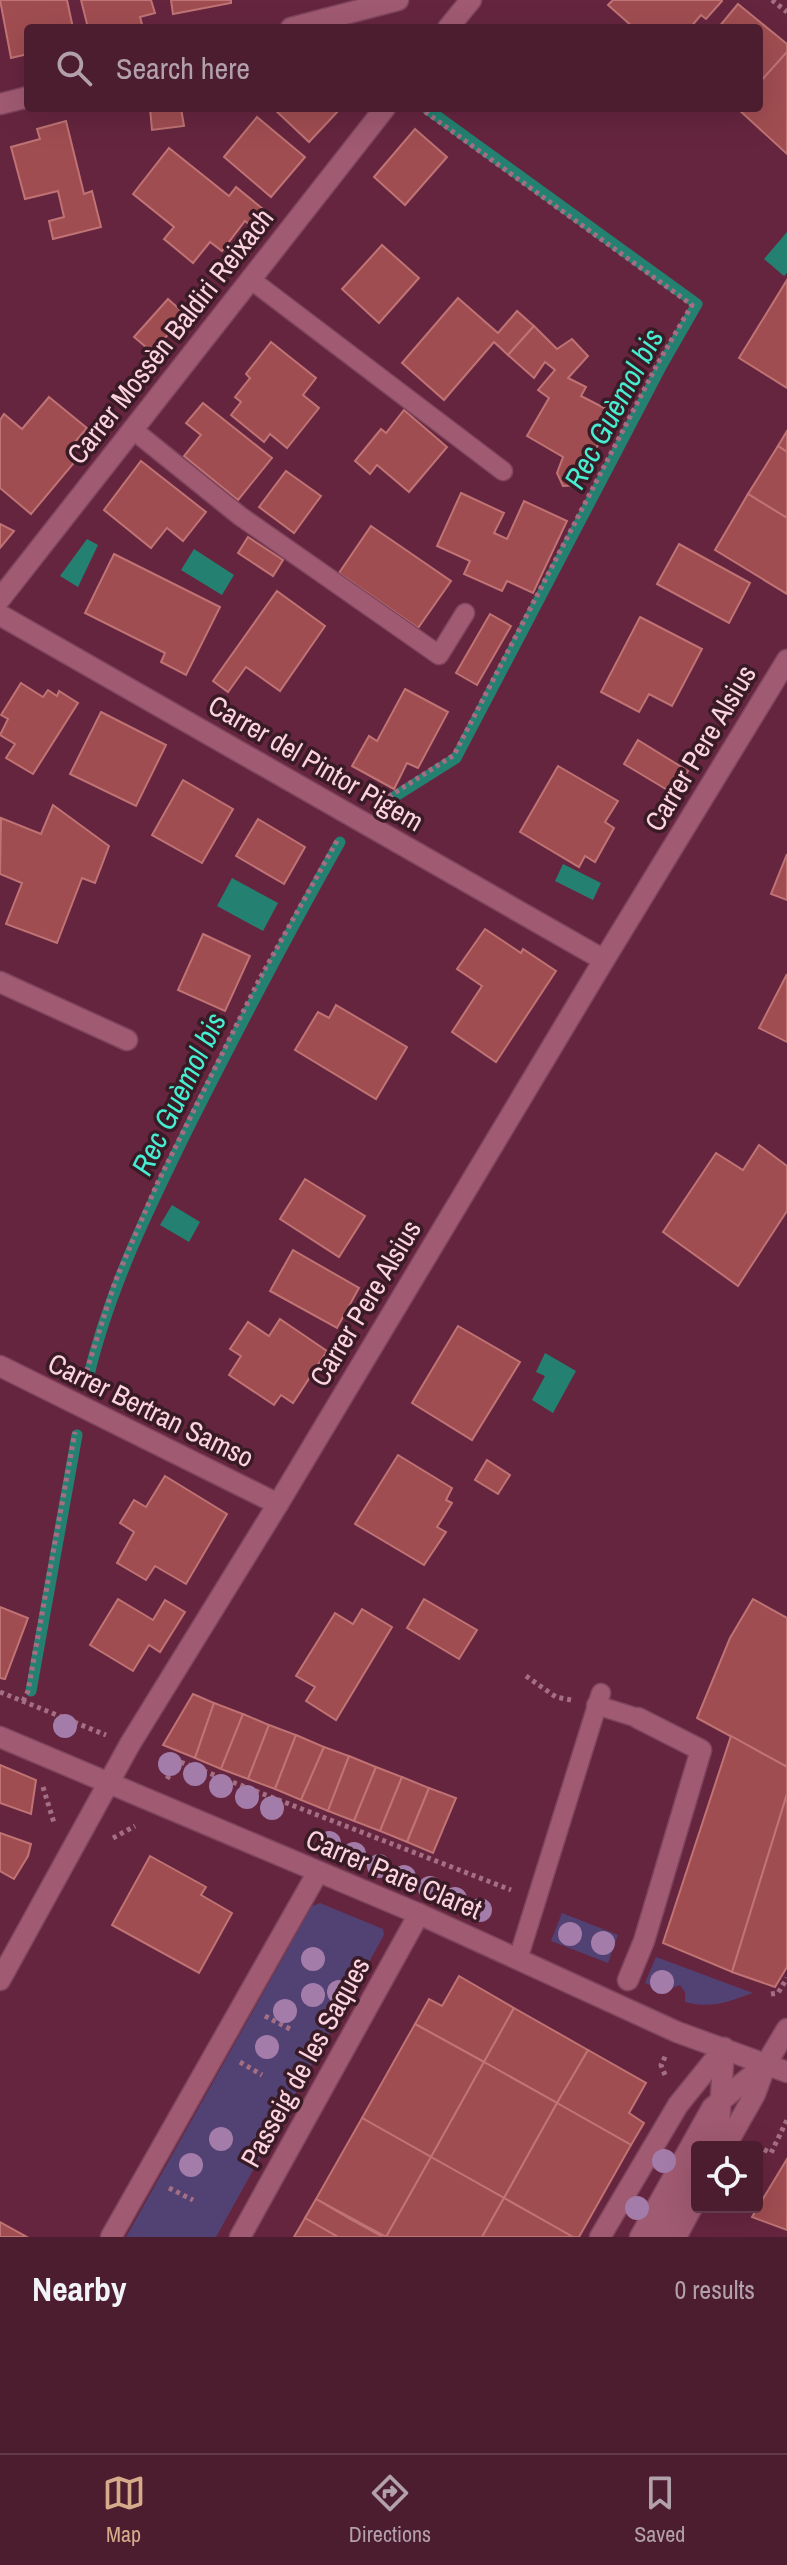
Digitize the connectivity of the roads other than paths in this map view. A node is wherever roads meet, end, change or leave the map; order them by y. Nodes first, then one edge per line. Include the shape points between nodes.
1 (398, 0) edge
2 (471, 0) edge
3 (306, 24) edge
4 (451, 24) edge
5 (24, 98) edge
6 (0, 104) edge
7 (382, 112) edge
8 (250, 279) junction
9 (132, 429) junction
10 (503, 471) dead end
11 (0, 599) edge
12 (465, 613) dead end
13 (0, 615) edge
14 (787, 660) edge
15 (604, 960) junction
16 (0, 982) edge
17 (127, 1040) dead end
18 (0, 1366) edge
19 (278, 1504) junction
20 (638, 1718) joint
21 (0, 1737) edge
22 (107, 1782) junction
23 (318, 1872) junction
24 (419, 1914) junction
25 (518, 1959) junction
26 (0, 1980) edge
27 (628, 1980) dead end
28 (787, 2029) edge
29 (724, 2048) junction
30 (766, 2064) junction
31 (787, 2072) edge
32 (720, 2102) junction
33 (711, 2141) edge
34 (728, 2141) edge
35 (691, 2178) edge
36 (691, 2209) edge
37 (111, 2237) edge
38 (240, 2237) edge
39 (600, 2237) edge
40 (640, 2237) edge
41 (659, 2237) edge
42 (676, 2237) edge

1 - 3 street
2 - 4 street
5 - 6 street
7 - 8 street, Carrer Mossèn Baldiri Reixach
8 - 9 street, Carrer Mossèn Baldiri Reixach
8 - 10 lane
9 - 11 street, Carrer Mossèn Baldiri Reixach
9 - 12 lane via 240,516 439,655
13 - 15 street, Carrer del Pintor Pigem
14 - 15 street, Carrer Pere Alsius
15 - 19 street, Carrer Pere Alsius
16 - 17 street
18 - 19 street, Carrer Bertran Samso
19 - 22 street, Carrer Pere Alsius
20 - 25 lane via 599,1699
20 - 27 street via 701,1750
21 - 22 street, Carrer Pare Claret
22 - 23 street, Carrer Pare Claret
22 - 26 street, Carrer Pere Alsius
23 - 24 street, Carrer Pare Claret
23 - 37 street
24 - 25 street, Carrer Pare Claret
24 - 38 street, Passeig de les Saques
25 - 29 street, Carrer Pare Claret
28 - 30 street
29 - 30 street, Carrer Pare Claret
29 - 32 street
29 - 39 street via 678,2105
30 - 31 street, Carrer Pare Claret
30 - 32 street
30 - 34 street
32 - 33 street via 719,2127
32 - 40 street
35 - 41 street
36 - 42 street

